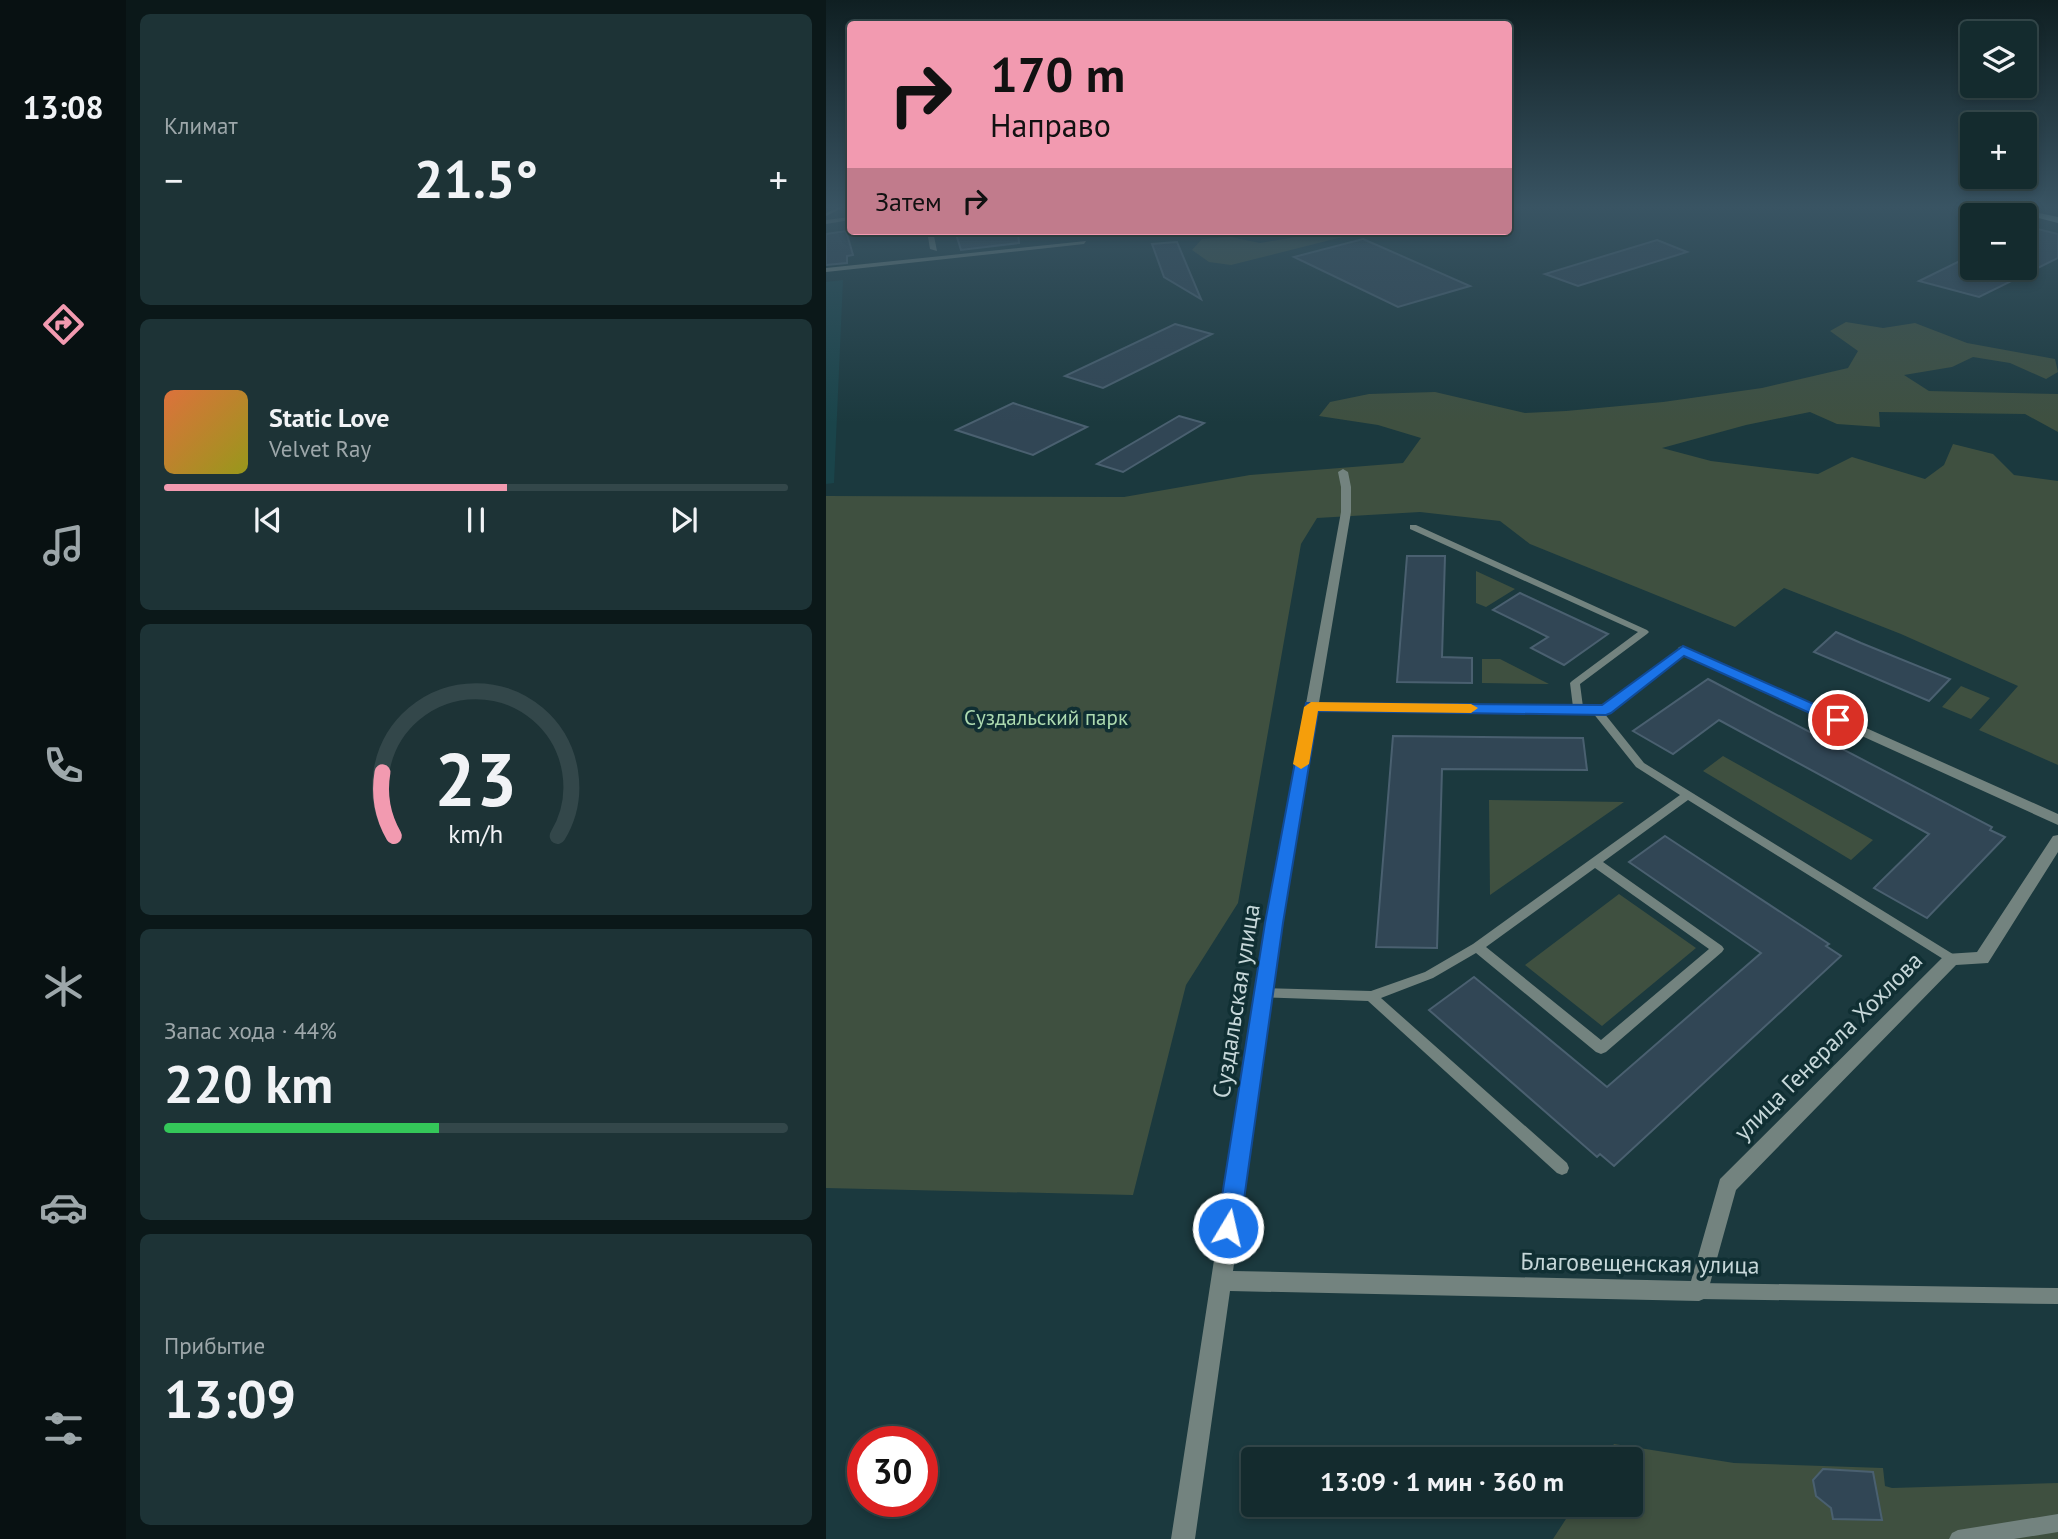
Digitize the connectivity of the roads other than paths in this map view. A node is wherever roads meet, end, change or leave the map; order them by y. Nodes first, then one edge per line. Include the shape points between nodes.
1 (1343, 472) dead end
2 (1413, 527) dead end
3 (1683, 650) joint
4 (1311, 707) junction
5 (1578, 710) junction
6 (1596, 710) junction
7 (1688, 795) junction
8 (2058, 820) edge
9 (2058, 840) edge
10 (1594, 862) junction
11 (1477, 947) junction
12 (1952, 959) junction
13 (1263, 993) junction
14 (1371, 996) junction
15 (1562, 1168) dead end
16 (1220, 1281) junction
17 (1699, 1290) junction
18 (2058, 1296) edge
19 (2058, 1524) edge
20 (1183, 1539) edge
21 (1958, 1539) edge

1 - 4 street, Суздальская улица via 1346,512
2 - 5 lane via 1644,632 1575,683
3 - 6 lane via 1606,710
3 - 8 street
4 - 5 lane
4 - 13 street, Суздальская улица
5 - 6 lane
6 - 7 lane via 1640,765
7 - 10 lane
7 - 12 lane
9 - 12 street, улица Генерала Хохлова via 1982,958
10 - 11 lane
10 - 11 lane via 1718,949 1601,1048
11 - 14 lane via 1429,975
12 - 17 street, улица Генерала Хохлова via 1727,1185
13 - 14 lane
13 - 16 street, Суздальская улица
14 - 15 lane
16 - 17 street, Благовещенская улица
16 - 20 street, Суздальская улица
17 - 18 lane, Благовещенская улица
19 - 21 lane

